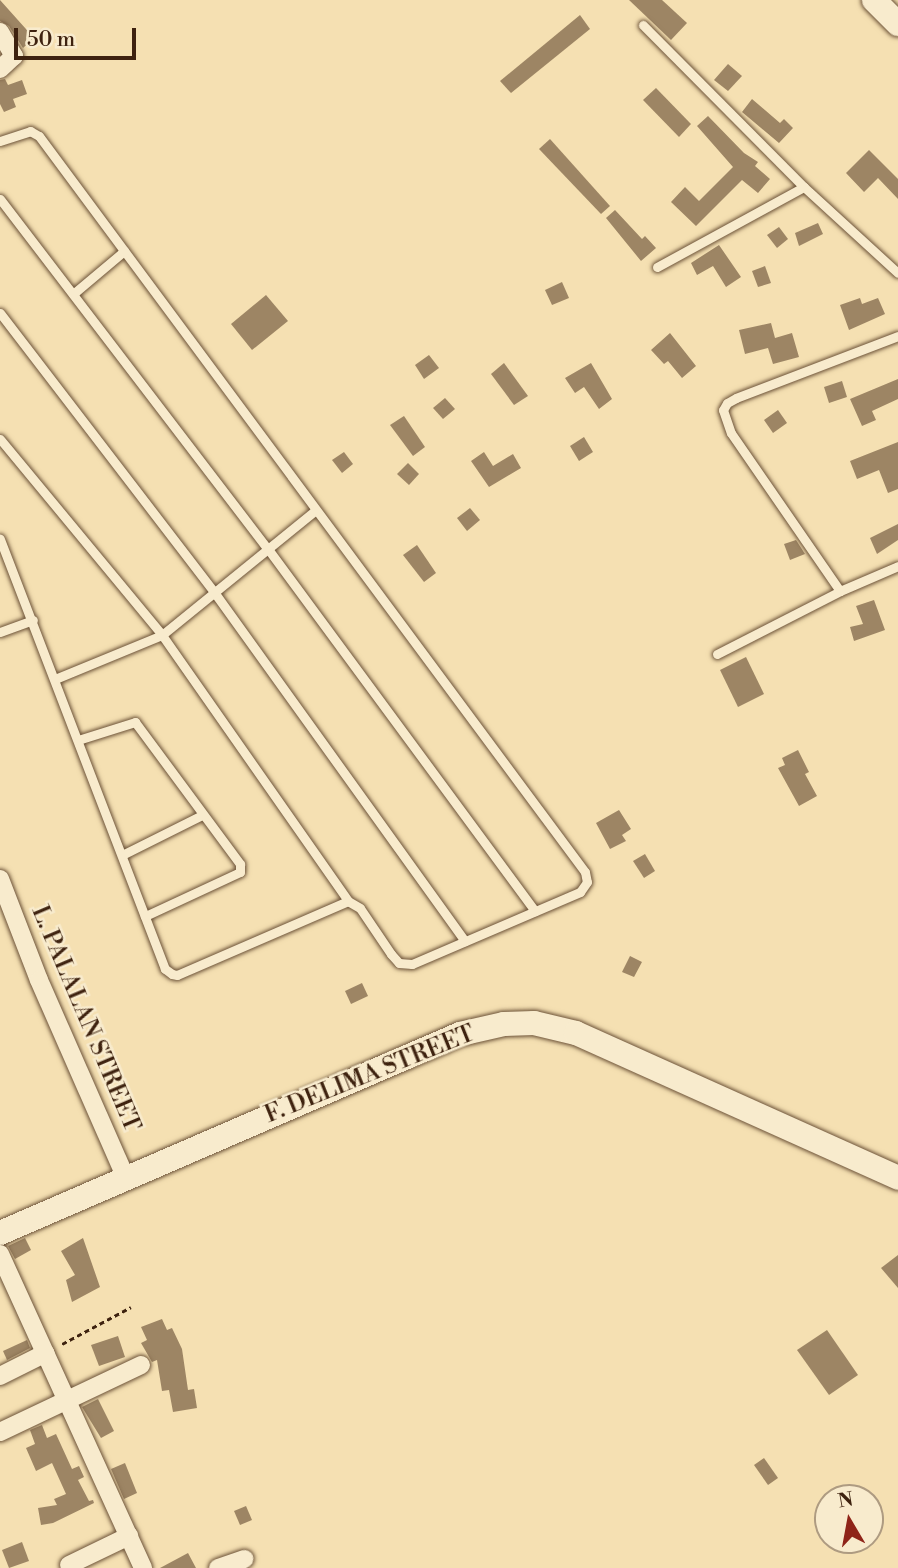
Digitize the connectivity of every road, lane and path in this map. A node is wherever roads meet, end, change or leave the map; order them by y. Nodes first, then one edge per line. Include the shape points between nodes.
1 (874, 0) edge
2 (898, 24) edge
3 (643, 25) dead end
4 (0, 32) edge
5 (0, 69) edge
6 (0, 141) edge
7 (804, 187) junction
8 (0, 199) edge
9 (124, 251) junction
10 (657, 267) dead end
11 (898, 273) edge
12 (73, 294) junction
13 (0, 313) edge
14 (898, 336) edge
15 (0, 439) edge
16 (316, 510) junction
17 (0, 539) edge
18 (268, 549) junction
19 (898, 566) edge
20 (840, 591) junction
21 (214, 592) junction
22 (33, 620) junction
23 (0, 632) edge
24 (162, 635) junction
25 (717, 654) dead end
26 (55, 679) junction
27 (78, 740) junction
28 (202, 815) junction
29 (122, 855) junction
30 (0, 879) edge
31 (348, 901) junction
32 (535, 911) junction
33 (145, 916) junction
34 (465, 941) junction
35 (126, 1178) junction
36 (898, 1178) edge
37 (0, 1233) edge
38 (0, 1254) edge
39 (131, 1307) dead end
40 (46, 1353) junction
41 (141, 1366) dead end
42 (0, 1376) edge
43 (68, 1400) junction
44 (0, 1432) edge
45 (129, 1536) junction
46 (244, 1559) dead end
47 (69, 1565) dead end
48 (143, 1568) edge
49 (218, 1568) edge

1 - 2 street
3 - 7 lane
4 - 5 street via 14,56
6 - 9 lane via 30,131 39,136
7 - 10 lane
7 - 11 lane
8 - 12 lane
9 - 12 lane
9 - 16 lane
12 - 18 lane
13 - 21 lane
14 - 20 lane via 736,398 723,410 731,433
15 - 24 lane
16 - 18 lane
16 - 32 lane via 584,872 587,881 580,892
17 - 22 lane
18 - 21 lane
18 - 32 lane
19 - 20 lane
20 - 25 lane
21 - 24 lane
21 - 34 lane
22 - 23 lane
22 - 26 lane
24 - 26 lane
24 - 31 lane
26 - 27 lane
27 - 28 lane via 135,722
27 - 29 lane
28 - 29 lane
28 - 33 lane via 237,858 240,872
29 - 33 lane
30 - 35 street, L. PALALAN STREET
31 - 33 lane via 177,975 165,969
31 - 34 lane via 360,908 399,962 412,964
32 - 34 lane
35 - 36 street, F. DELIMA STREET via 460,1034 534,1023 576,1033
35 - 37 street, F. DELIMA STREET
38 - 40 street
39 - 40 path
40 - 42 street
40 - 43 street
41 - 43 street
43 - 44 street
43 - 45 street
45 - 47 street
45 - 48 street
46 - 49 street

